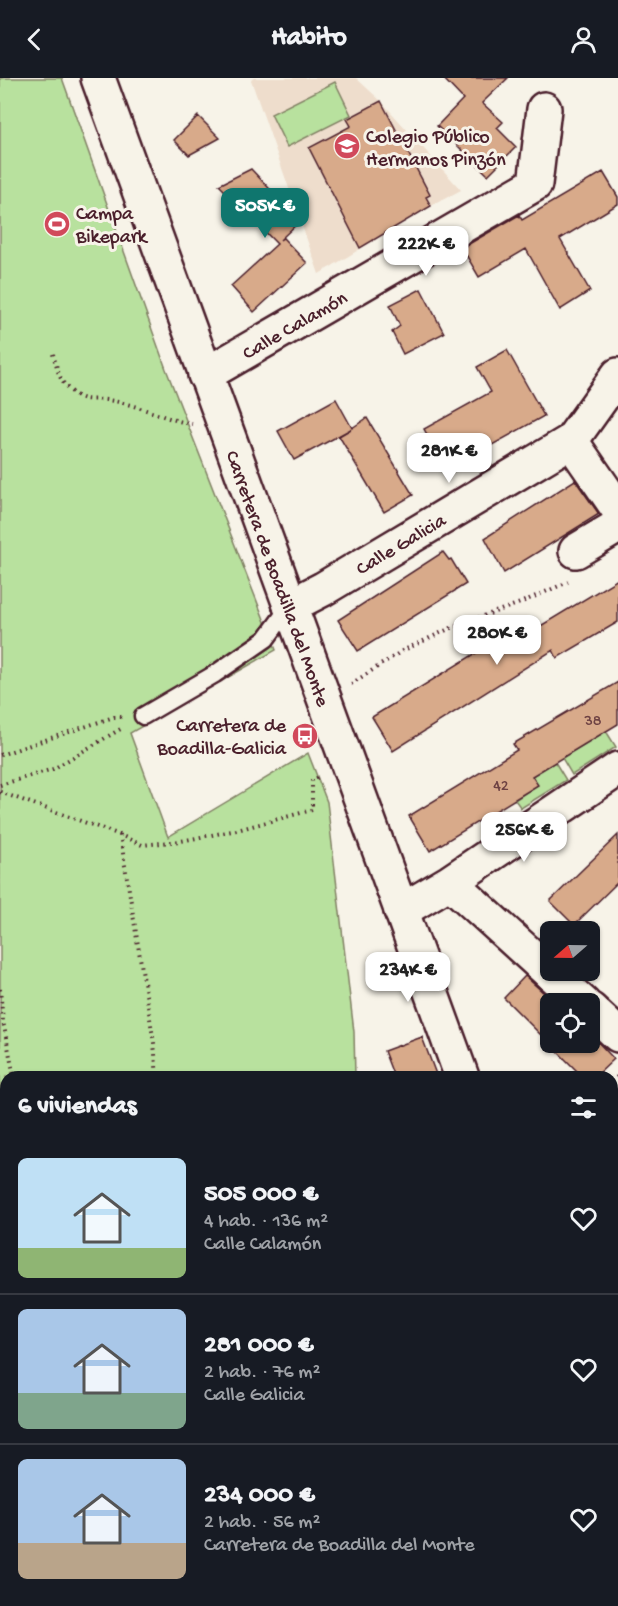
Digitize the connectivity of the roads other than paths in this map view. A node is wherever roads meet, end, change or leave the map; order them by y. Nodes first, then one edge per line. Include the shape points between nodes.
1 (98, 78) edge
2 (544, 109) dead end
3 (205, 375) junction
4 (618, 375) edge
5 (571, 441) junction
6 (618, 508) edge
7 (618, 526) edge
8 (576, 551) road end
9 (290, 606) junction
10 (143, 716) road end
11 (618, 770) edge
12 (450, 882) junction
13 (401, 912) junction
14 (572, 993) edge
15 (600, 1018) edge
16 (618, 1035) edge
17 (460, 1071) edge

1 - 3 street, Carretera de Boadilla del Monte
2 - 3 street, Calle Calamón via 535,184
3 - 9 street, Carretera de Boadilla del Monte
4 - 5 street, Calle Galicia
5 - 6 street
5 - 9 street, Calle Galicia
7 - 8 street
9 - 10 lane via 266,639
9 - 13 street, Carretera de Boadilla del Monte
11 - 12 street
12 - 13 street
12 - 14 street
13 - 17 street, Carretera de Boadilla del Monte
15 - 16 street

